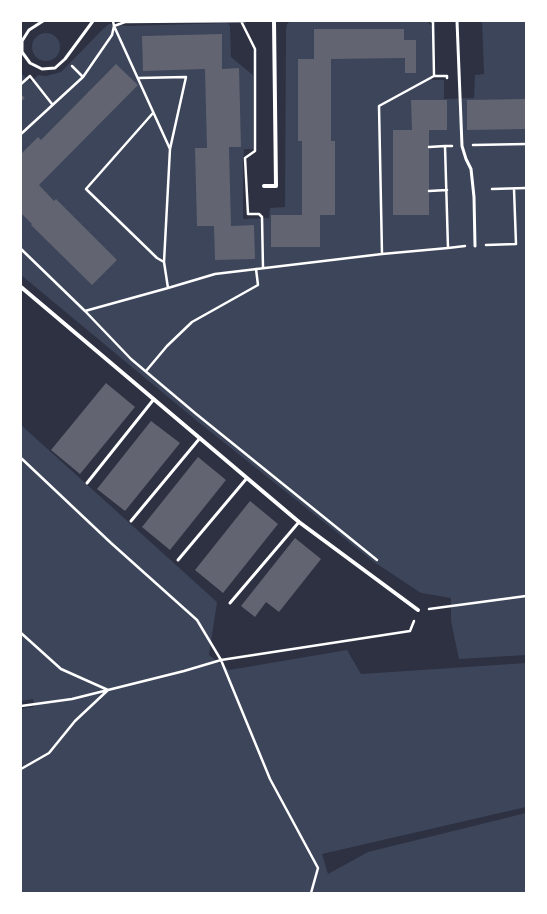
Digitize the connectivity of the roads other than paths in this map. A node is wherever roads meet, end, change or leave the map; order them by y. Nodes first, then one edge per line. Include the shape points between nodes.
1 (43, 21) edge
2 (94, 21) edge
3 (274, 21) edge
4 (457, 21) edge
5 (264, 186) dead end
6 (475, 246) dead end
7 (21, 287) edge
8 (154, 399) junction
9 (200, 438) junction
10 (247, 478) junction
11 (87, 483) dead end
12 (131, 521) dead end
13 (299, 522) junction
14 (178, 560) dead end
15 (230, 603) dead end
16 (418, 610) road end

1 - 2 lane via 29,30 22,41 22,52 30,64 42,69 55,68 65,59
3 - 5 street via 276,186
4 - 6 lane via 462,146 471,170
7 - 8 street
8 - 9 street
8 - 11 lane
9 - 10 street
9 - 12 lane
10 - 13 street
10 - 14 lane
13 - 15 lane
13 - 16 street

